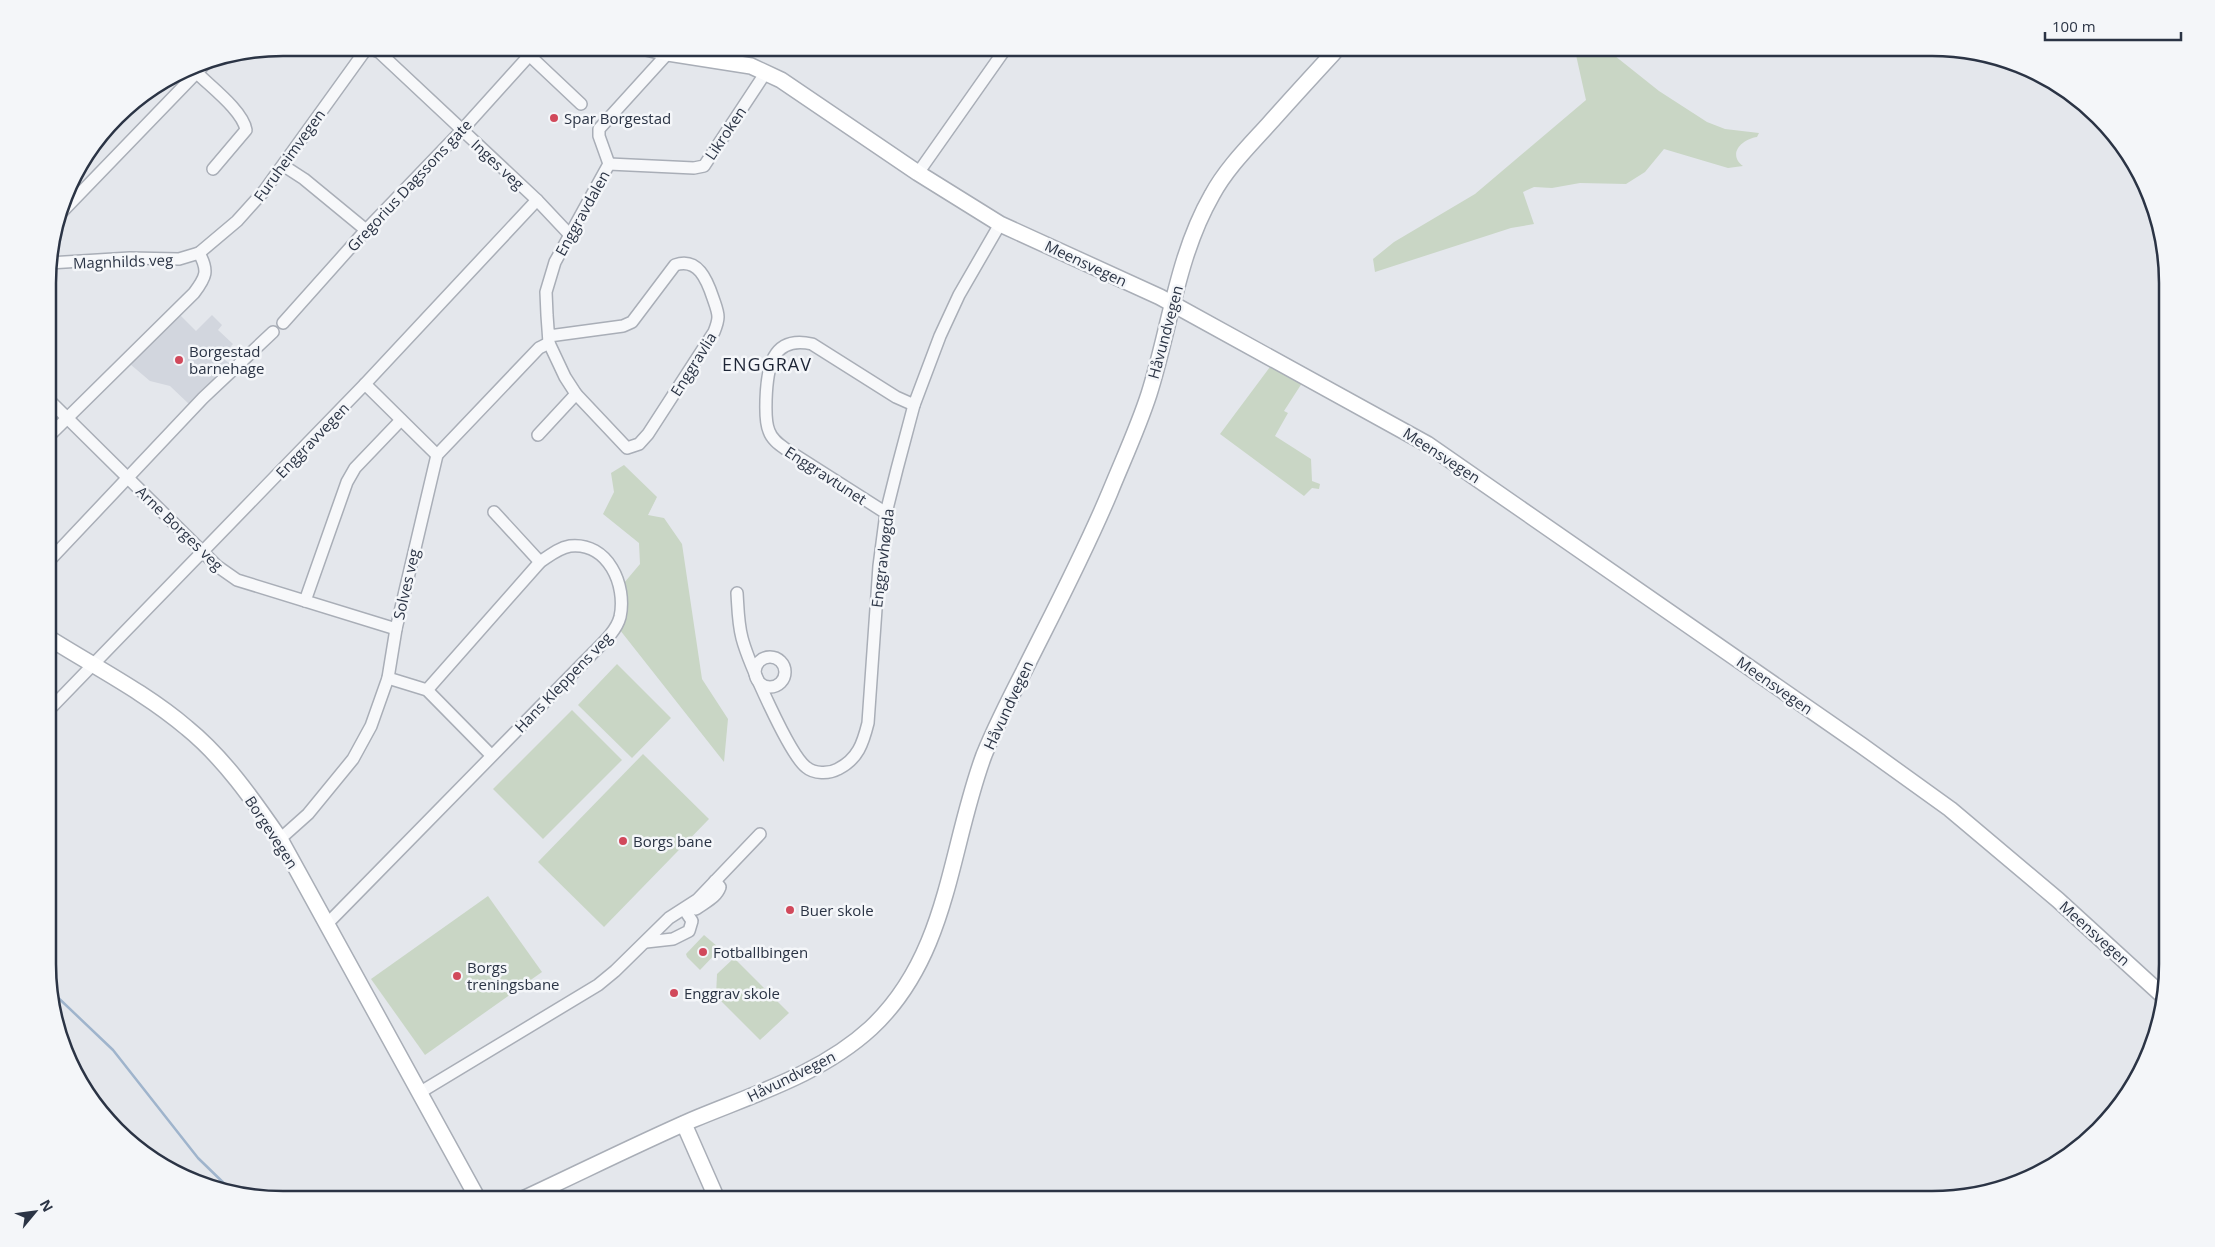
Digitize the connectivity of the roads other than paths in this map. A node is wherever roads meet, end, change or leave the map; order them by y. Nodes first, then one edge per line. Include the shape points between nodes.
1 (363, 56) edge
2 (383, 56) edge
3 (529, 56) edge
4 (538, 56) edge
5 (665, 56) edge
6 (709, 56) edge
7 (1000, 56) edge
8 (1331, 56) edge
9 (766, 72) junction
10 (197, 73) edge
11 (196, 74) edge
12 (581, 104) dead end
13 (462, 130) junction
14 (609, 164) junction
15 (284, 166) junction
16 (213, 169) dead end
17 (918, 173) junction
18 (536, 200) junction
19 (71, 203) edge
20 (1000, 224) junction
21 (366, 230) junction
22 (570, 235) junction
23 (199, 253) junction
24 (57, 263) edge
25 (1173, 304) junction
26 (283, 323) dead end
27 (273, 332) dead end
28 (549, 340) junction
29 (365, 384) junction
30 (576, 394) junction
31 (914, 405) junction
32 (56, 406) edge
33 (68, 418) junction
34 (401, 420) junction
35 (56, 430) edge
36 (538, 434) dead end
37 (627, 448) joint
38 (436, 455) junction
39 (128, 478) junction
40 (494, 512) dead end
41 (886, 513) junction
42 (204, 552) junction
43 (56, 555) edge
44 (540, 562) junction
45 (737, 593) dead end
46 (305, 601) junction
47 (396, 629) junction
48 (56, 642) edge
49 (93, 665) junction
50 (388, 678) junction
51 (427, 690) junction
52 (56, 704) edge
53 (491, 755) junction
54 (760, 834) dead end
55 (280, 839) junction
56 (687, 913) junction
57 (327, 924) junction
58 (646, 942) junction
59 (2157, 991) edge
60 (419, 1092) junction
61 (684, 1124) junction
62 (473, 1191) edge
63 (540, 1191) edge
64 (713, 1191) edge

1 - 15 street, Furuheimvegen
2 - 13 street, Inges veg
3 - 13 street, Gregorius Dagssons gate
4 - 12 street
5 - 14 street, Enggravdalen via 599,129
6 - 9 street, Meensvegen
7 - 17 street
8 - 25 street, Håvundvegen via 1253,141 1214,191 1191,239
9 - 14 street, Likroken via 704,166
9 - 17 street, Meensvegen
10 - 16 street via 245,123 246,130
11 - 19 street
13 - 18 street, Inges veg
13 - 21 street, Gregorius Dagssons gate
14 - 22 street, Enggravdalen
15 - 21 street
15 - 23 street, Furuheimvegen via 237,221
17 - 20 street, Meensvegen
18 - 22 street
18 - 29 street, Enggravvegen
20 - 25 street, Meensvegen
20 - 31 street, Enggravhøgda via 946,322
21 - 26 street, Gregorius Dagssons gate
22 - 28 street, Enggravdalen via 555,262 546,292
23 - 24 street, Magnhilds veg via 179,259
23 - 33 street via 204,261 205,278 194,293
25 - 59 street, Meensvegen via 1427,444 1853,739 1994,844
25 - 61 street, Håvundvegen via 1149,394 1108,497 986,751 971,794 940,915 919,964 899,995 874,1024 839,1053 794,1078
27 - 39 street via 203,398
28 - 30 street, Enggravdalen via 557,363
28 - 37 street, Enggravlia via 632,322 675,265 683,262 690,263 708,281 718,315 714,332 648,434 639,444
28 - 38 street
29 - 34 street
29 - 42 street, Enggravvegen
30 - 36 street
30 - 37 street, Enggravdalen
31 - 41 street, Enggravhøgda
31 - 41 street, Enggravtunet via 812,344 790,344 779,350 768,367 767,426 773,439
32 - 33 street, Arne Borges veg
33 - 35 street
33 - 39 street, Arne Borges veg
34 - 38 street
34 - 46 street via 355,468 347,482
38 - 47 street, Solves veg
39 - 42 street, Arne Borges veg
39 - 43 street
40 - 44 street
41 - 45 street, Enggravhøgda via 868,723 863,744 856,755 833,771 825,773 808,769 794,753 757,679 741,636
42 - 46 street, Arne Borges veg via 236,580
42 - 49 street, Enggravvegen
44 - 51 street, Hans Kleppens veg
44 - 53 street, Hans Kleppens veg via 569,546 592,550 611,564 620,584 620,618 587,659
46 - 47 street, Arne Borges veg
47 - 50 street, Solves veg
48 - 49 street, Borgevegen
49 - 52 street, Enggravvegen
49 - 55 street, Borgevegen via 188,728 243,788
50 - 51 street
50 - 55 street, Solves veg via 371,726 353,759 308,814
51 - 53 street
53 - 57 street, Hans Kleppens veg
54 - 56 street
55 - 57 street, Borgevegen
56 - 58 street via 669,918
56 - 58 street via 691,928 684,934 664,941
57 - 60 street, Borgevegen
58 - 60 street via 591,990
60 - 62 street, Borgevegen
61 - 63 street, Håvundvegen
61 - 64 street

